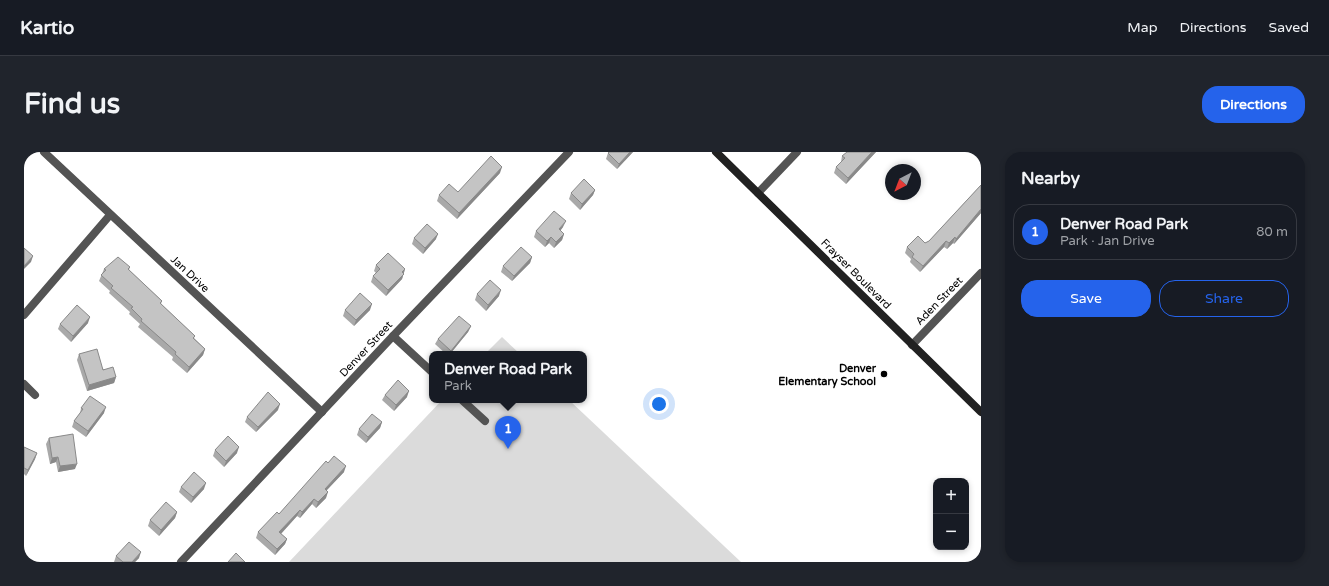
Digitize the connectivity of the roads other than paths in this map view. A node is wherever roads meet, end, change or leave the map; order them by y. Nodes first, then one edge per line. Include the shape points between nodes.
1 (44, 152) edge
2 (569, 152) edge
3 (716, 152) edge
4 (797, 152) edge
5 (758, 193) junction
6 (110, 214) junction
7 (981, 273) edge
8 (24, 315) edge
9 (393, 336) junction
10 (912, 344) junction
11 (429, 369) edge
12 (24, 384) edge
13 (35, 395) dead end
14 (465, 403) edge
15 (322, 412) junction
16 (981, 412) edge
17 (485, 421) dead end
18 (182, 562) edge

1 - 6 street, Jan Drive
2 - 9 street, Denver Street
3 - 5 main road, Frayser Boulevard
4 - 5 street
5 - 10 main road, Frayser Boulevard
6 - 8 street
6 - 15 street, Jan Drive
7 - 10 street, Aden Street
9 - 11 street
9 - 15 street, Denver Street
10 - 16 main road, Frayser Boulevard
12 - 13 street
14 - 17 street
15 - 18 street, Denver Street

